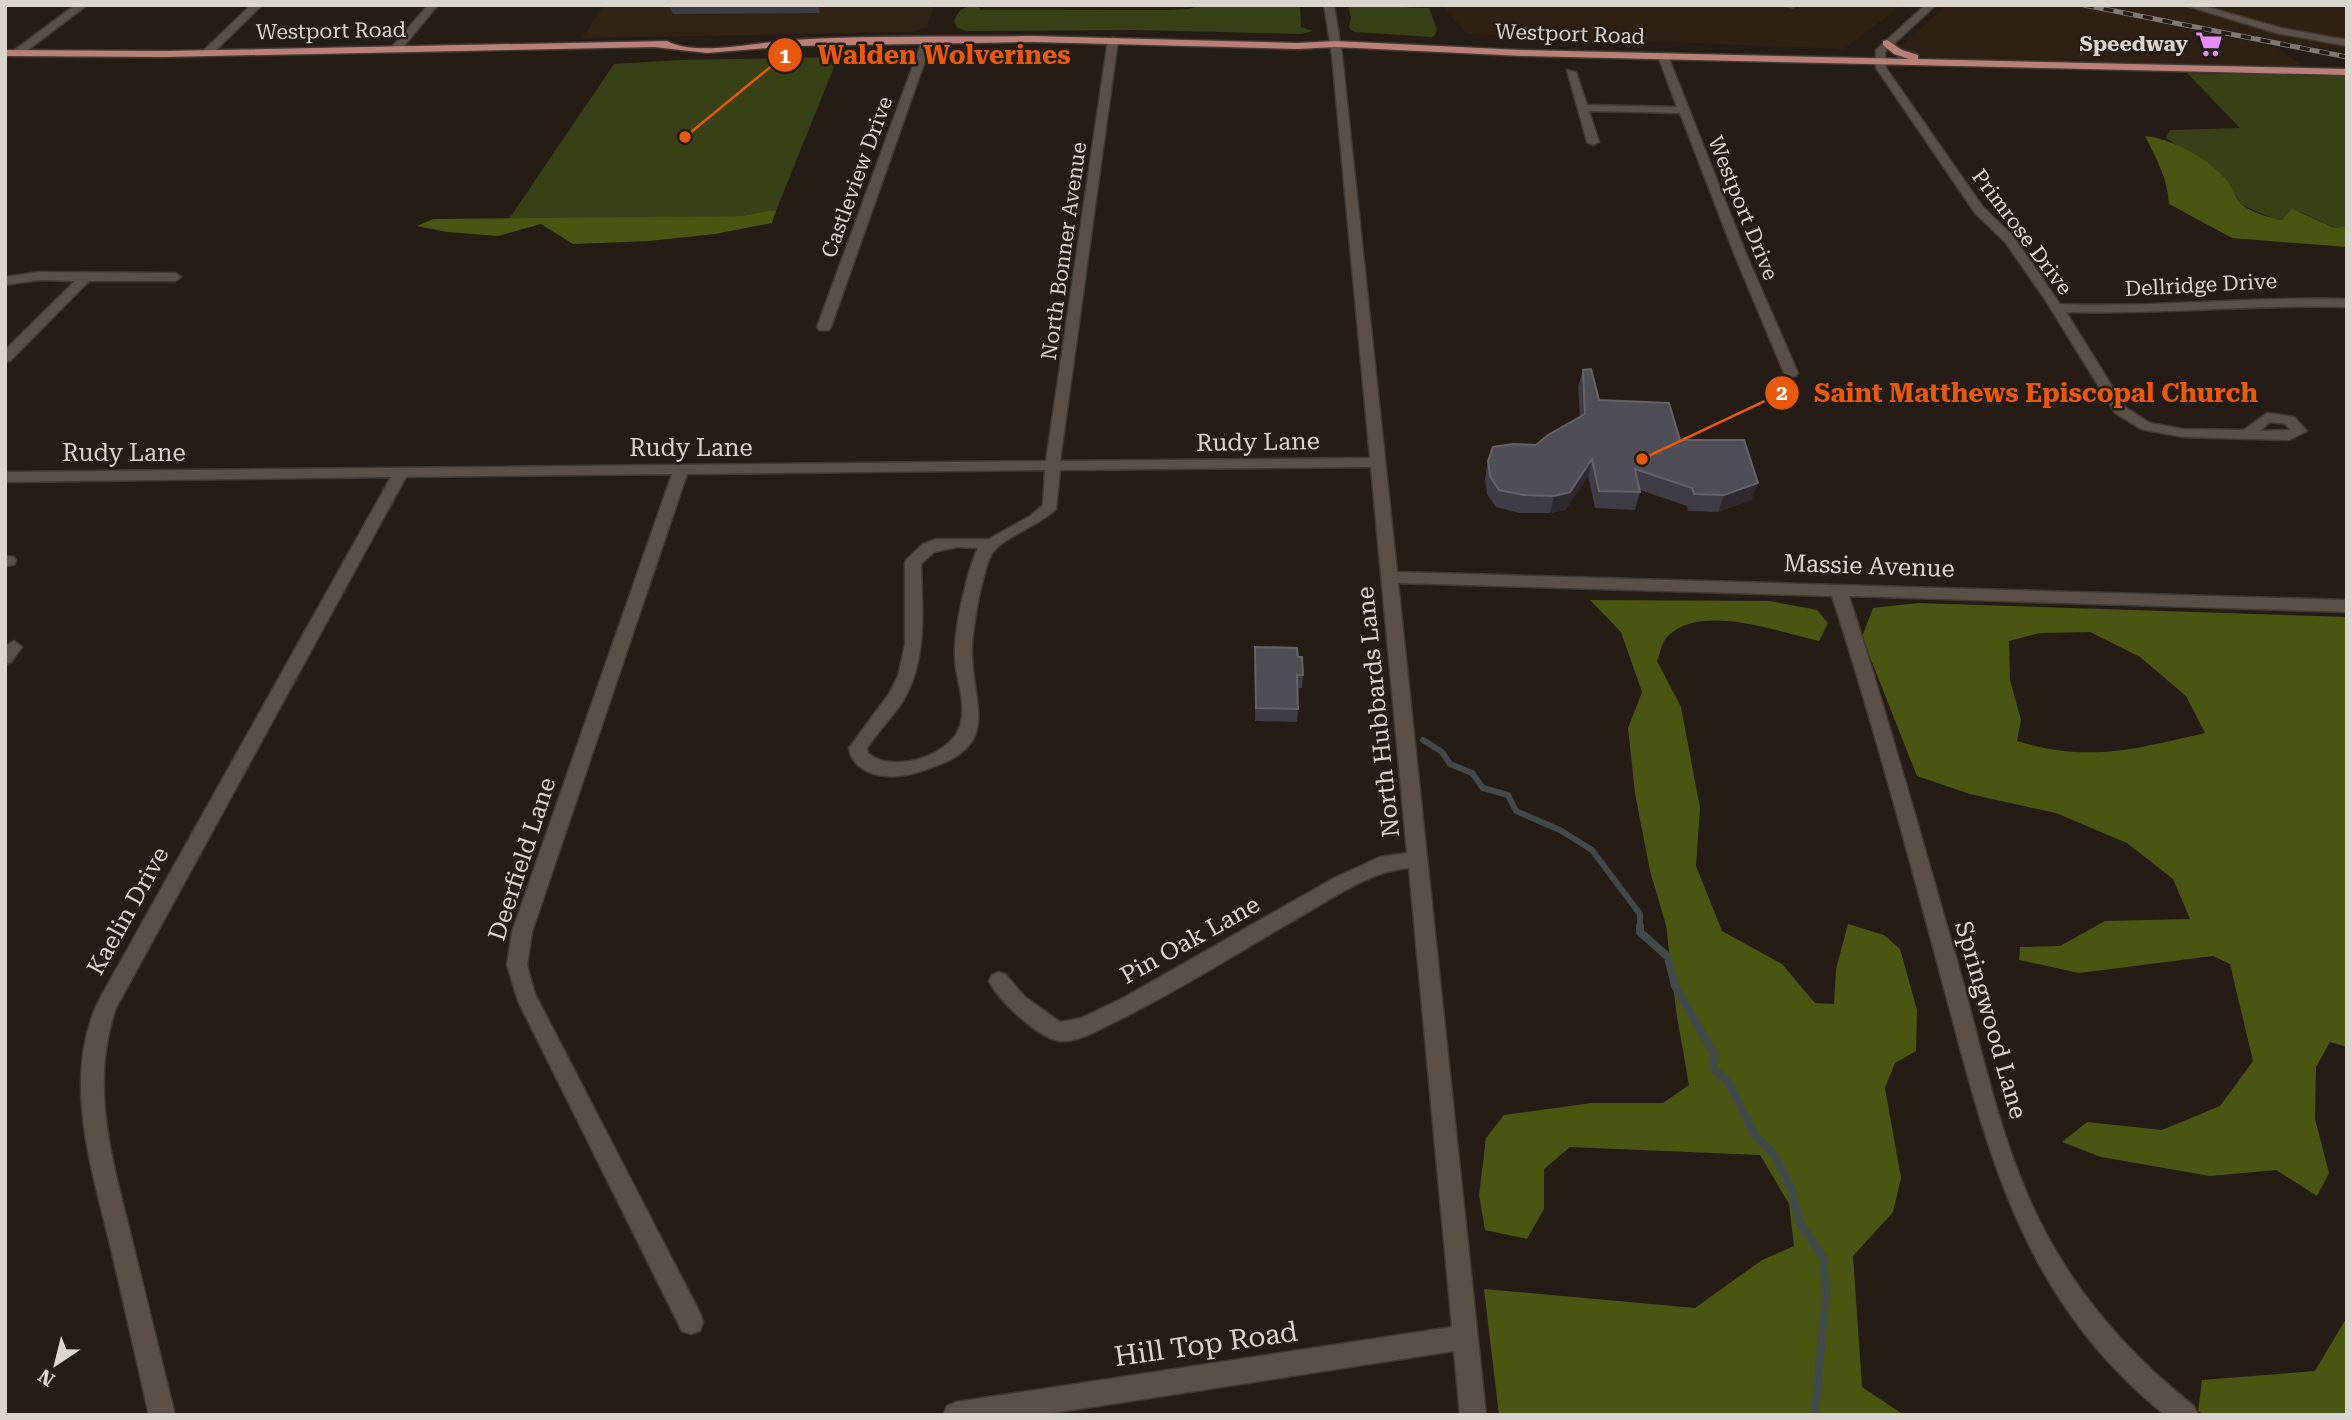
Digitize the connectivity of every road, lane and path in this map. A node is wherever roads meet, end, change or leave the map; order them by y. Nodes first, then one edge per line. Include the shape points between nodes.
1 (82, 5) edge
2 (257, 5) edge
3 (433, 5) edge
4 (1329, 5) edge
5 (1931, 5) edge
6 (2189, 5) edge
7 (2226, 5) edge
8 (2218, 14) junction
9 (1113, 40) junction
10 (927, 41) junction
11 (1887, 43) junction
12 (2347, 43) edge
13 (1335, 44) junction
14 (394, 50) junction
15 (208, 52) junction
16 (11, 53) edge
17 (1663, 56) junction
18 (1880, 59) junction
19 (1934, 61) junction
20 (1572, 72) dead end
21 (2347, 72) edge
22 (1582, 108) junction
23 (1684, 110) junction
24 (1592, 142) dead end
25 (175, 277) dead end
26 (86, 278) junction
27 (5, 281) edge
28 (2347, 303) edge
29 (2057, 309) junction
30 (824, 327) dead end
31 (5, 358) edge
32 (1791, 373) dead end
33 (2247, 435) dead end
34 (1377, 462) junction
35 (1053, 466) junction
36 (680, 472) junction
37 (400, 474) junction
38 (5, 477) edge
39 (990, 544) junction
40 (1389, 578) junction
41 (1839, 589) junction
42 (2347, 606) edge
43 (1418, 860) junction
44 (999, 981) dead end
45 (691, 1322) dead end
46 (1465, 1337) junction
47 (162, 1415) edge
48 (956, 1415) edge
49 (1473, 1415) edge
50 (2185, 1415) edge

1 - 16 street
2 - 15 street
3 - 14 street
4 - 13 street, North Hubbards Lane
5 - 11 street
6 - 8 street
7 - 8 street
8 - 12 street
9 - 10 main road, Westport Road
9 - 13 main road, Westport Road
9 - 35 street, North Bonner Avenue
10 - 14 main road, Westport Road via 752,48 657,45
10 - 30 street, Castleview Drive
11 - 18 street
11 - 19 main road via 1898,52
13 - 17 main road, Westport Road
13 - 34 street, North Hubbards Lane
14 - 15 main road, Westport Road
15 - 16 main road, Westport Road
17 - 18 main road, Westport Road
17 - 23 street, Westport Drive
18 - 19 main road, Westport Road
18 - 29 street, Primrose Drive via 1900,97 1979,210 2009,239
19 - 21 main road, Westport Road
20 - 22 street
22 - 23 street
22 - 24 street
23 - 32 street, Westport Drive
25 - 26 street
26 - 27 street via 39,276
26 - 31 street
28 - 29 street, Dellridge Drive
29 - 33 street, Primrose Drive via 2115,404 2140,422 2174,432
34 - 35 street, Rudy Lane
34 - 40 street, North Hubbards Lane
35 - 36 street, Rudy Lane
35 - 39 street, North Bonner Avenue via 1051,506
36 - 37 street, Rudy Lane
36 - 45 street, Deerfield Lane via 522,932 517,965 525,995
37 - 38 street, Rudy Lane
37 - 47 street, Kaelin Drive via 99,1023 90,1059 95,1132
39 - 39 street via 984,552 962,649 971,712 967,734 945,754 910,768 890,771 866,763 858,748 899,693 909,669 913,563 937,543
40 - 41 street, Massie Avenue
40 - 43 street, North Hubbards Lane
41 - 42 street, Massie Avenue
41 - 50 street, Springwood Lane via 2018,1200 2076,1303 2142,1378
43 - 44 street, Pin Oak Lane via 1387,862 1341,884 1085,1026 1056,1031 1018,1003
43 - 46 street, North Hubbards Lane
46 - 48 street, Hill Top Road
46 - 49 street, North Hubbards Lane

